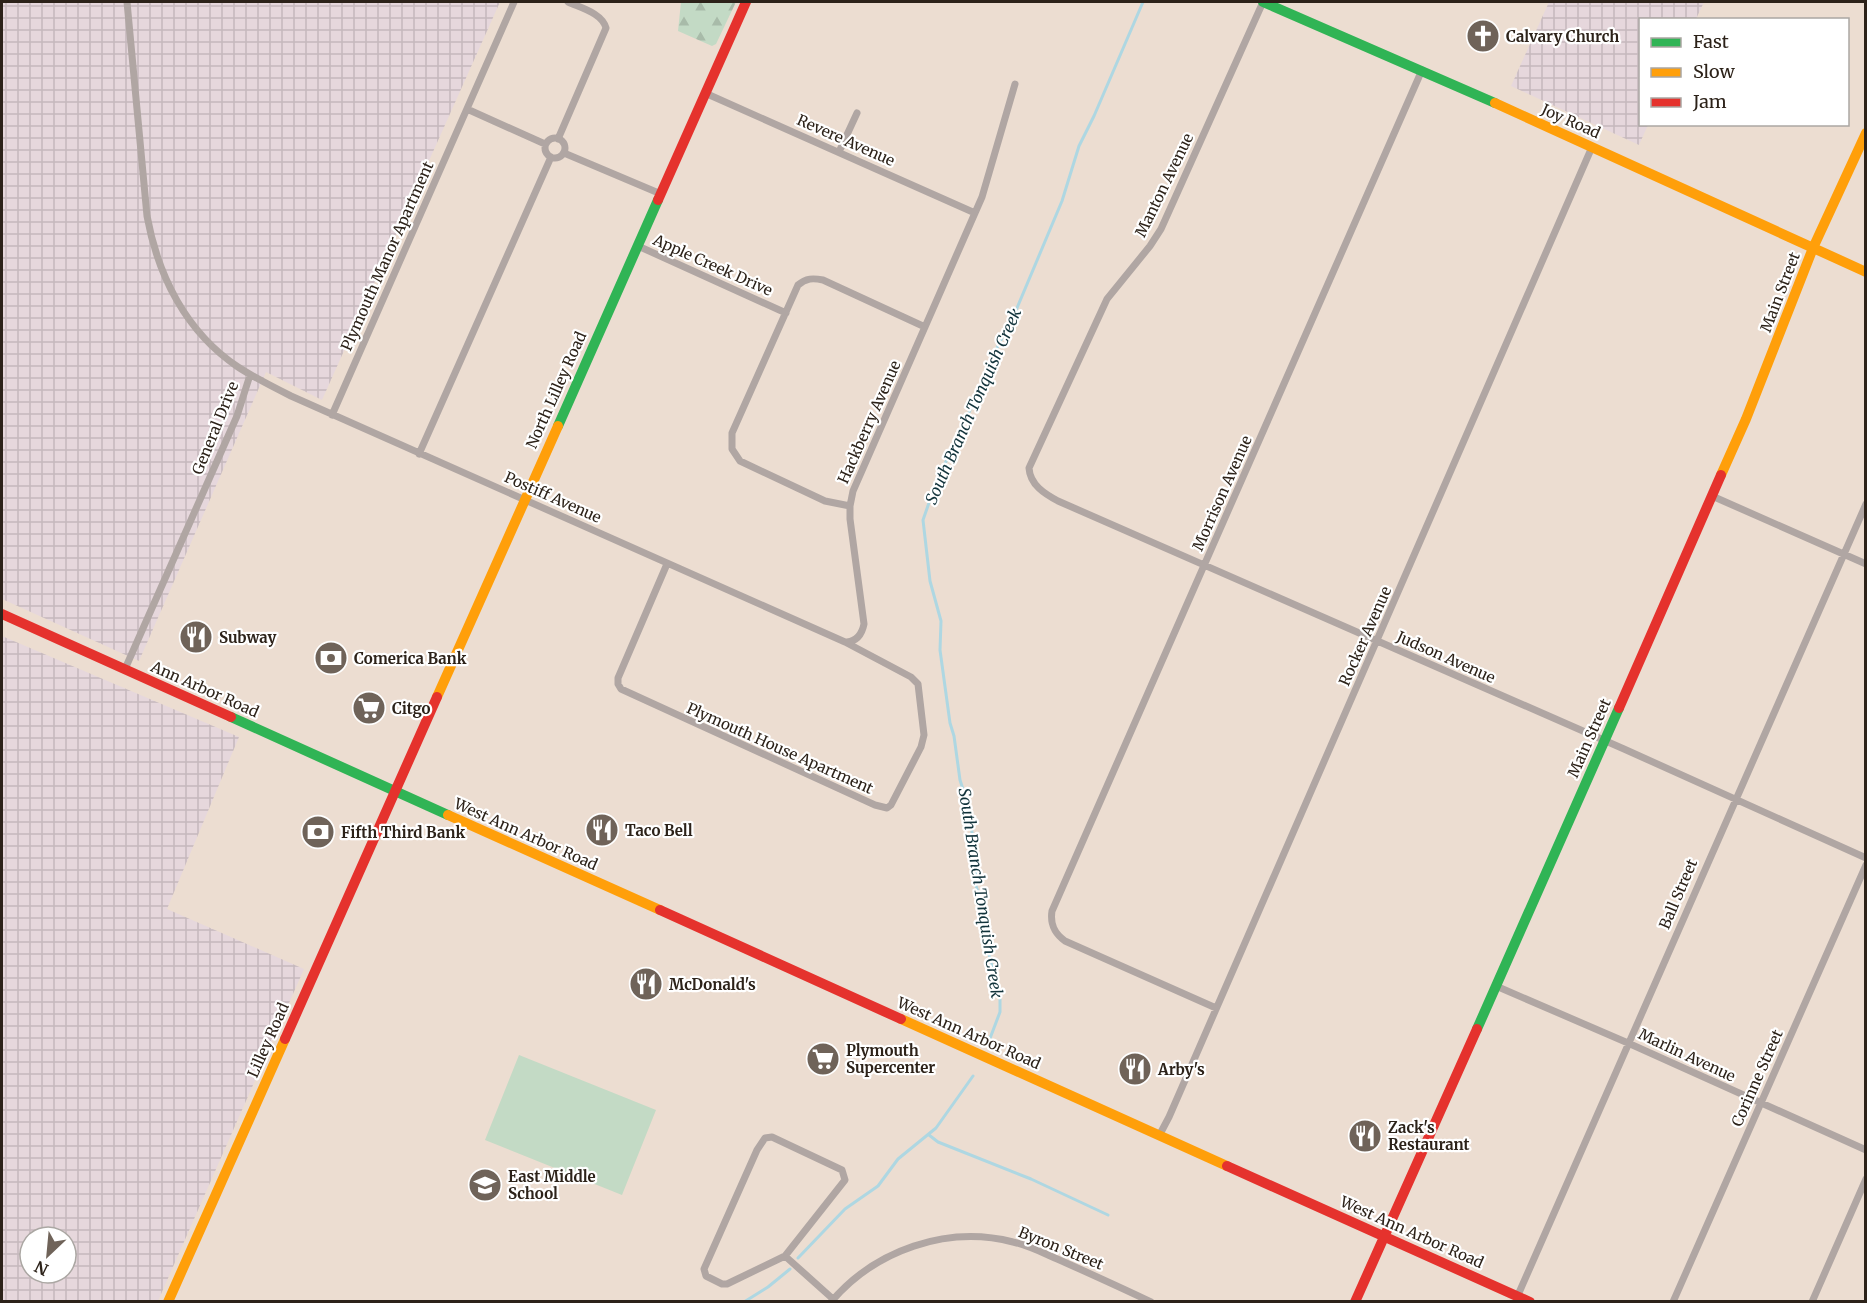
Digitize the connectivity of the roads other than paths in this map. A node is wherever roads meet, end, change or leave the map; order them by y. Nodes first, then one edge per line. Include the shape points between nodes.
1 (127, 2) edge
2 (514, 2) edge
3 (568, 2) edge
4 (746, 2) edge
5 (1263, 2) edge
6 (1422, 70) junction
7 (1015, 84) dead end
8 (705, 93) junction
9 (467, 109) junction
10 (857, 113) dead end
11 (1866, 133) edge
12 (558, 138) junction
13 (545, 144) junction
14 (1592, 147) junction
15 (839, 152) junction
16 (564, 153) junction
17 (550, 157) junction
18 (661, 194) junction
19 (975, 213) junction
20 (638, 246) junction
21 (1813, 248) junction
22 (1866, 272) edge
23 (786, 313) junction
24 (926, 327) junction
25 (250, 375) junction
26 (332, 415) junction
27 (419, 454) junction
28 (1029, 468) joint
29 (1712, 496) junction
30 (525, 500) junction
31 (1866, 504) edge
32 (850, 506) junction
33 (1844, 554) junction
34 (667, 564) junction
35 (1866, 564) edge
36 (1205, 566) junction
37 (2, 614) edge
38 (845, 642) junction
39 (1377, 642) junction
40 (125, 669) junction
41 (1604, 741) junction
42 (395, 791) junction
43 (1734, 799) junction
44 (1866, 858) edge
45 (1866, 865) edge
46 (1497, 986) junction
47 (1216, 1008) junction
48 (1628, 1043) junction
49 (1760, 1104) junction
50 (1160, 1134) junction
51 (1866, 1150) edge
52 (1866, 1179) edge
53 (1384, 1236) junction
54 (785, 1256) junction
55 (1518, 1296) junction
56 (832, 1300) edge
57 (168, 1302) edge
58 (1151, 1302) edge
59 (1355, 1302) edge
60 (1530, 1302) edge
61 (1673, 1302) edge
62 (1812, 1302) edge

1 - 25 street, General Drive via 147,216 159,264 174,296 196,328 219,352
2 - 9 street, Plymouth Manor Apartment
3 - 12 street via 594,13 606,28
4 - 8 street, North Lilley Road
5 - 6 street, Joy Road
5 - 28 street, Manton Avenue via 1161,229 1107,299
6 - 14 street, Joy Road
6 - 36 street, Morrison Avenue
7 - 19 street, Hackberry Avenue
8 - 15 street, Revere Avenue
8 - 18 street, North Lilley Road
9 - 13 street
9 - 26 street, Plymouth Manor Apartment
10 - 15 street
11 - 21 street, Main Street
12 - 13 street
12 - 16 street via 564,143
13 - 17 street
14 - 21 street, Joy Road
14 - 39 street, Rocker Avenue
15 - 19 street, Revere Avenue
16 - 17 street
16 - 18 street
17 - 27 street
18 - 20 street, North Lilley Road
19 - 24 street, Hackberry Avenue
20 - 23 street, Apple Creek Drive
20 - 30 street, North Lilley Road
21 - 22 street, Joy Road
21 - 29 street, Main Street
23 - 24 street, Apple Creek Drive via 798,285 815,278
23 - 32 street via 732,433 732,449 740,461 756,469 825,501
24 - 32 street, Hackberry Avenue via 853,491
25 - 26 street, Postiff Avenue
25 - 40 street, General Drive via 237,416
26 - 27 street, Postiff Avenue
27 - 30 street, Postiff Avenue
28 - 36 street, Judson Avenue via 1029,476 1046,495
29 - 33 street
29 - 41 street, Main Street
30 - 34 street, Postiff Avenue
30 - 42 street, North Lilley Road
31 - 33 street, Ball Street
32 - 38 street, Hackberry Avenue via 864,624 856,639
33 - 35 street
33 - 43 street, Ball Street
34 - 38 street, Postiff Avenue
34 - 38 street, Plymouth House Apartment via 618,678 621,689 864,801 887,808 923,741 918,684 911,676
36 - 39 street, Judson Avenue
36 - 47 street, Morrison Avenue via 1052,915 1053,927 1065,941
37 - 40 street, Ann Arbor Road
39 - 41 street, Judson Avenue
39 - 47 street, Rocker Avenue
40 - 42 street, Ann Arbor Road
41 - 43 street, Judson Avenue
41 - 46 street, Main Street
42 - 50 street, West Ann Arbor Road
42 - 57 street, Lilley Road
43 - 44 street, Judson Avenue
43 - 48 street, Ball Street
45 - 49 street, Corinne Street
46 - 48 street, Marlin Avenue
46 - 53 street, Main Street
47 - 50 street, Rocker Avenue
48 - 49 street, Marlin Avenue
48 - 55 street, Ball Street
49 - 51 street, Marlin Avenue
49 - 61 street, Corinne Street
50 - 53 street, West Ann Arbor Road
52 - 62 street
53 - 55 street, West Ann Arbor Road
53 - 59 street, Main Street
54 - 54 street via 727,1284 706,1276 704,1269 761,1142 768,1137 842,1170 845,1175 841,1186
54 - 56 street
55 - 60 street, West Ann Arbor Road
56 - 58 street, Byron Street via 867,1269 897,1252 939,1239 971,1236 1030,1247

